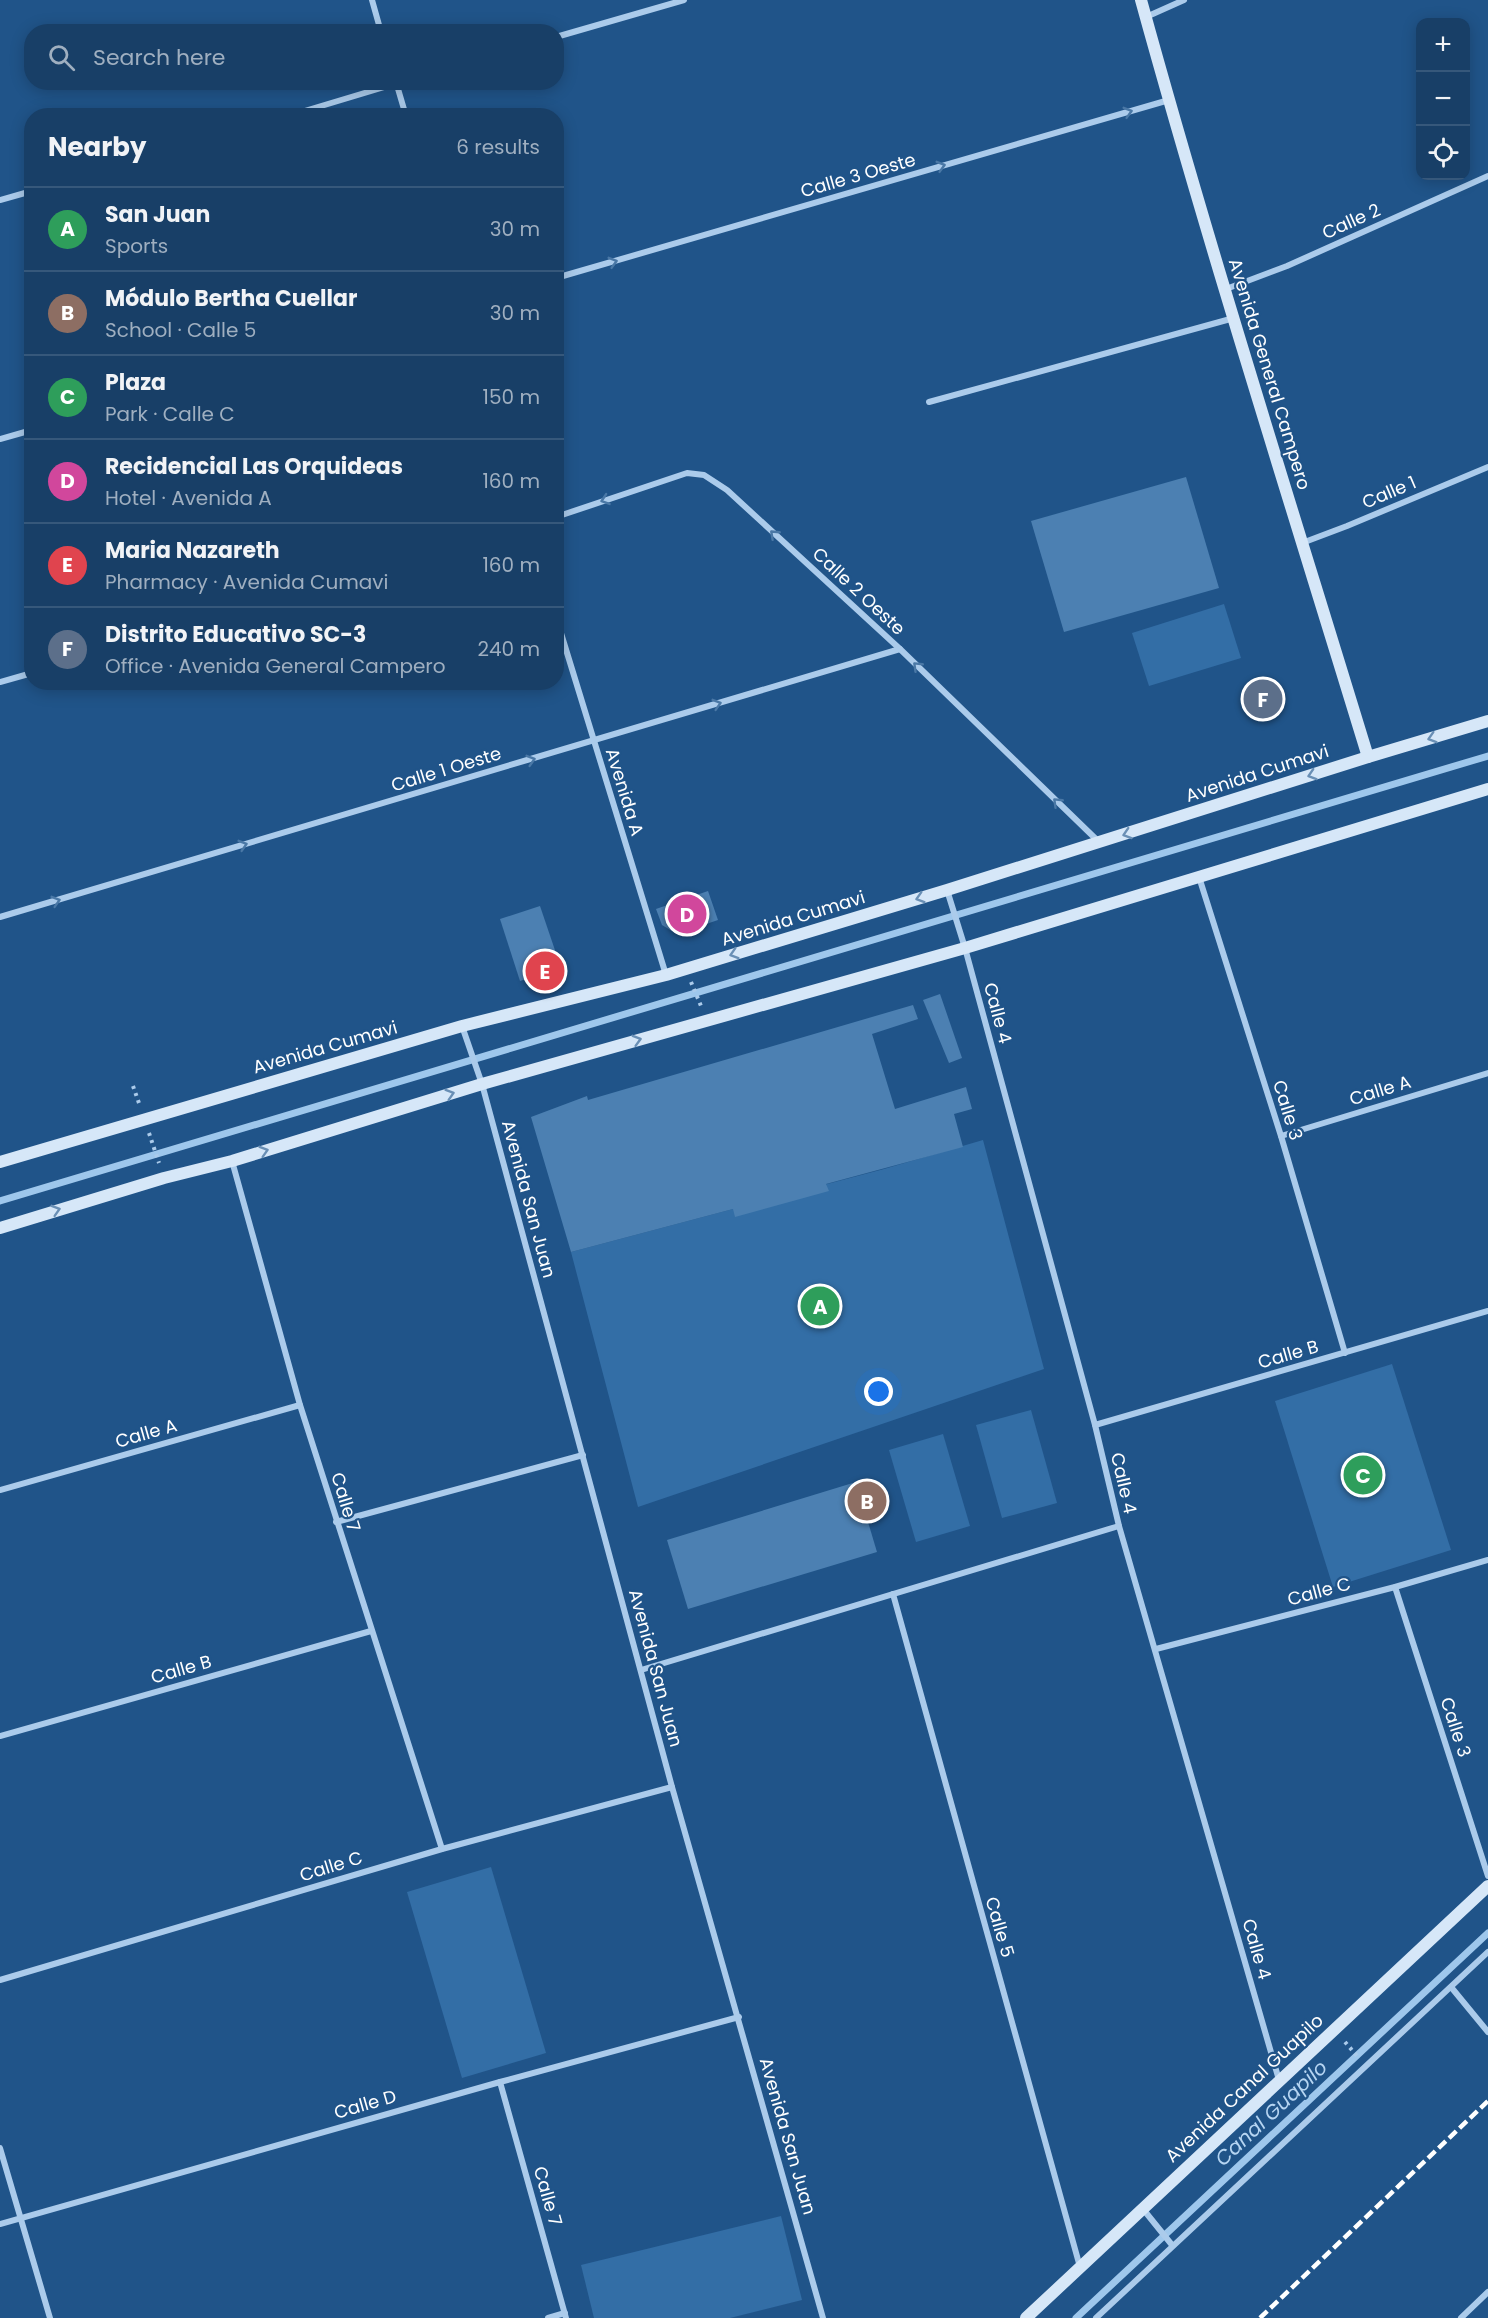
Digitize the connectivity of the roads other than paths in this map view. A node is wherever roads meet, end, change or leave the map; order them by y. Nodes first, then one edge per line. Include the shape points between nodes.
1 (372, 0) edge
2 (684, 0) edge
3 (1141, 0) edge
4 (1185, 0) edge
5 (1146, 17) junction
6 (379, 24) edge
7 (564, 35) edge
8 (375, 90) edge
9 (400, 90) edge
10 (1169, 100) junction
11 (315, 108) edge
12 (404, 108) edge
13 (1488, 176) edge
14 (24, 193) edge
15 (0, 200) edge
16 (564, 276) edge
17 (1226, 289) junction
18 (1234, 318) junction
19 (929, 402) dead end
20 (24, 432) edge
21 (0, 439) edge
22 (1488, 467) edge
23 (564, 514) edge
24 (1301, 543) junction
25 (564, 645) edge
26 (900, 649) junction
27 (24, 675) edge
28 (0, 682) edge
29 (1488, 721) edge
30 (593, 741) junction
31 (1368, 757) junction
32 (1488, 789) edge
33 (1099, 843) junction
34 (1199, 877) junction
35 (947, 890) junction
36 (0, 917) edge
37 (965, 948) junction
38 (666, 975) junction
39 (462, 1026) junction
40 (1488, 1073) edge
41 (482, 1084) junction
42 (1281, 1136) junction
43 (232, 1161) junction
44 (0, 1162) edge
45 (0, 1228) edge
46 (1488, 1311) edge
47 (1345, 1353) junction
48 (300, 1405) junction
49 (1095, 1425) junction
50 (583, 1455) junction
51 (0, 1490) edge
52 (336, 1522) junction
53 (1119, 1526) junction
54 (1488, 1560) edge
55 (1395, 1587) junction
56 (893, 1593) junction
57 (371, 1631) junction
58 (1156, 1649) junction
59 (641, 1670) junction
60 (0, 1736) edge
61 (672, 1787) junction
62 (442, 1848) junction
63 (1488, 1876) edge
64 (1488, 1886) edge
65 (1488, 1952) edge
66 (0, 1980) edge
67 (1451, 1987) junction
68 (739, 2017) junction
69 (1488, 2032) edge
70 (1279, 2080) junction
71 (500, 2082) junction
72 (0, 2148) edge
73 (1145, 2212) junction
74 (20, 2218) junction
75 (0, 2224) edge
76 (1172, 2246) junction
77 (1080, 2267) junction
78 (1488, 2292) edge
79 (566, 2316) edge
80 (50, 2318) edge
81 (548, 2318) edge
82 (823, 2318) edge
83 (1026, 2318) edge
84 (1096, 2318) edge
85 (1461, 2318) edge

1 - 6 street
2 - 7 street
3 - 5 main road, Avenida General Campero
4 - 5 street
5 - 10 main road, Avenida General Campero
8 - 11 street
9 - 12 street
16 -> 10 street, Calle 3 Oeste
10 - 17 main road, Avenida General Campero
13 - 17 street, Calle 2 via 1287,266
14 - 15 street
17 - 18 main road, Avenida General Campero
18 - 19 street
18 - 24 main road, Avenida General Campero
20 - 21 street
22 - 24 street, Calle 1
26 -> 23 street, Calle 2 Oeste via 727,490 704,475 687,473
24 - 31 main road, Avenida General Campero
25 - 30 street, Avenida A
30 -> 26 street, Calle 1 Oeste
33 -> 26 street, Calle 2 Oeste
27 - 28 street
29 -> 31 main road, Avenida Cumavi
36 -> 30 street, Calle 1 Oeste
30 - 38 street, Avenida A
31 -> 33 main road, Avenida Cumavi
32 - 34 main road
33 - 35 main road, Avenida Cumavi
34 - 37 main road
34 - 42 street, Calle 3
35 - 37 street, Calle 4
35 -> 38 main road, Avenida Cumavi
41 -> 37 main road
37 - 49 street, Calle 4
38 - 39 main road, Avenida Cumavi
39 - 41 street, Avenida San Juan
39 - 44 main road, Avenida Cumavi
40 - 42 street, Calle A
43 -> 41 main road
41 - 50 street, Avenida San Juan
42 - 47 street, Calle 3
45 -> 43 main road
43 - 48 street, Calle 7
46 - 47 street, Calle B
47 - 49 street, Calle B
48 - 51 street, Calle A
48 - 52 street, Calle 7
49 - 53 street, Calle 4
50 - 52 street
50 - 59 street, Avenida San Juan
52 - 57 street, Calle 7
53 - 56 street
53 - 58 street, Calle 4
54 - 55 street, Calle C
55 - 58 street, Calle C
55 - 63 street, Calle 3
56 - 59 street
56 - 77 street, Calle 5
57 - 60 street, Calle B
57 - 62 street, Calle 7
58 - 70 street, Calle 4
59 - 61 street, Avenida San Juan
61 - 62 street, Calle C
61 - 68 street, Avenida San Juan
62 - 66 street, Calle C
64 - 70 main road, Avenida Canal Guapilo
65 - 67 street
67 - 69 street
67 - 76 street
68 - 71 street, Calle D
68 - 82 street, Avenida San Juan
70 - 73 main road, Avenida Canal Guapilo
71 - 74 street, Calle D
71 - 79 street, Calle 7
72 - 74 street
73 - 76 street
73 - 77 main road, Avenida Canal Guapilo
74 - 75 street, Calle D
74 - 80 street
76 - 84 street
77 - 83 main road, Avenida Canal Guapilo
78 - 85 street
79 - 81 street

